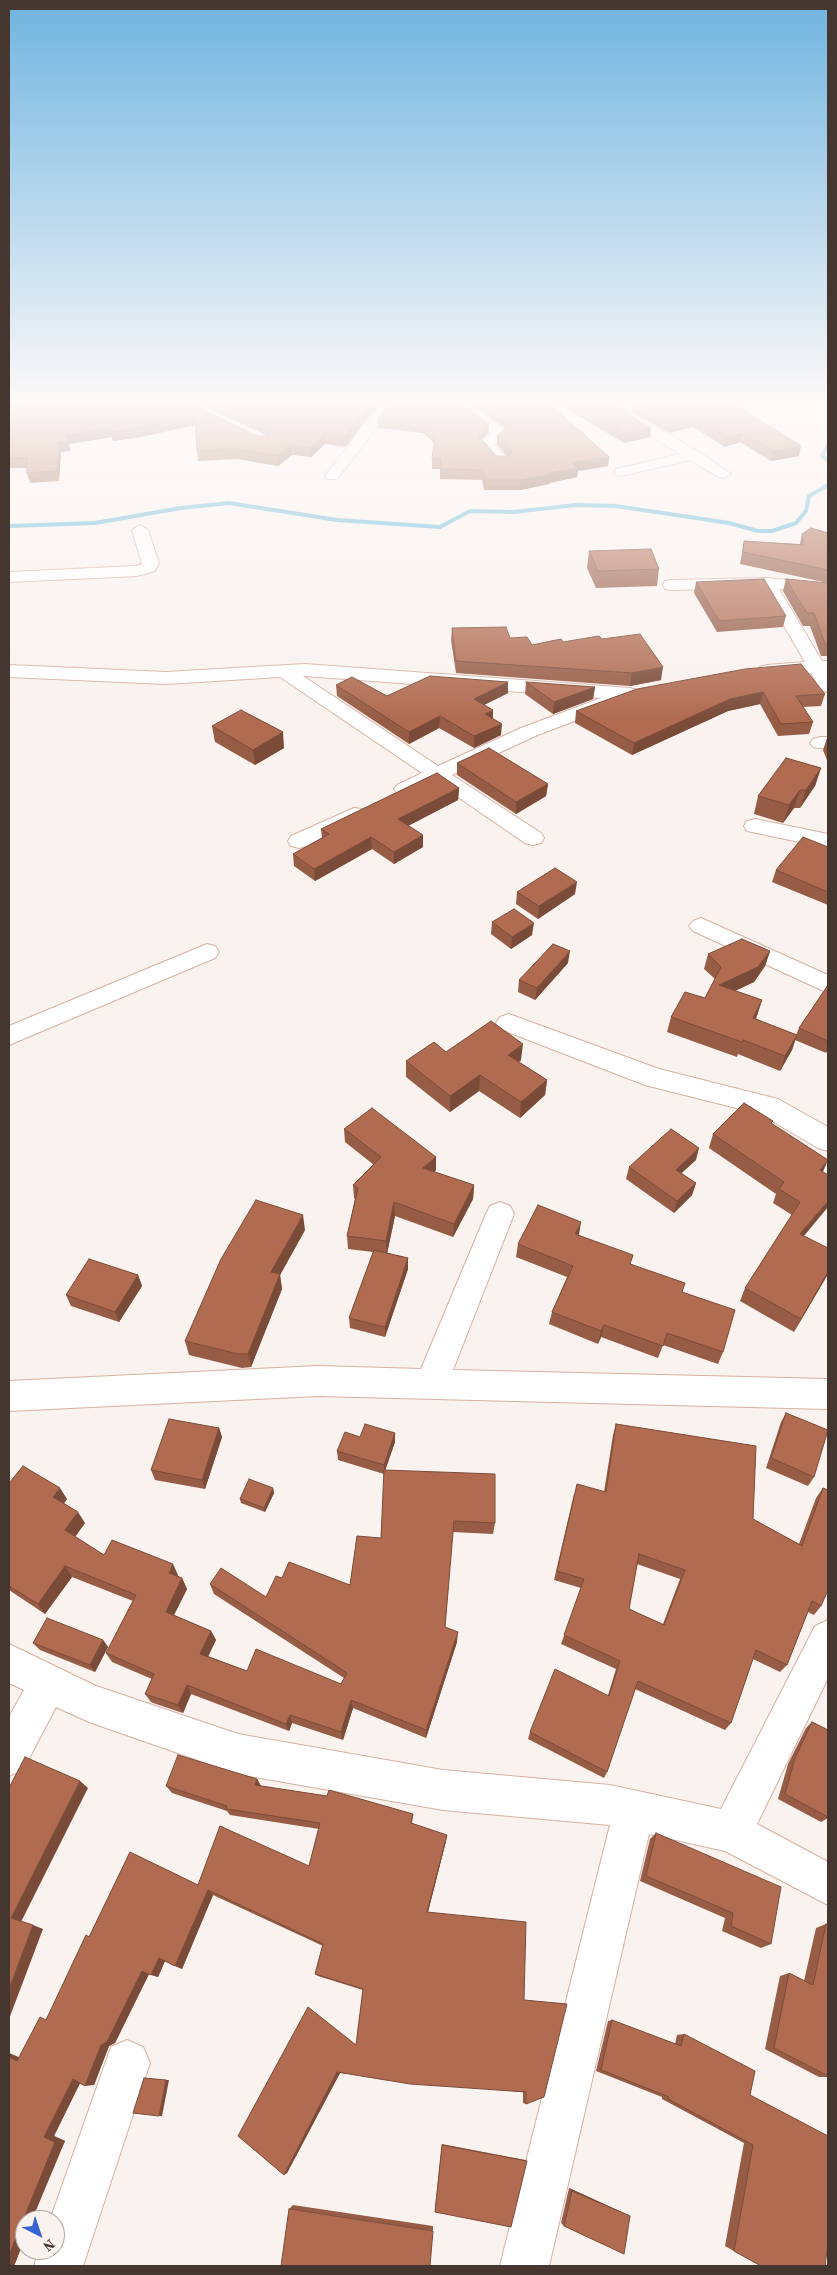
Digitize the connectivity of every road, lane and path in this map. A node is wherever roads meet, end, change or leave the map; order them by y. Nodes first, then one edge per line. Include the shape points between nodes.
1 (140, 530) dead end
2 (9, 577) edge
3 (767, 583) junction
4 (671, 585) dead end
5 (828, 589) edge
6 (822, 667) edge
7 (9, 671) edge
8 (283, 671) junction
9 (745, 672) edge
10 (828, 686) edge
11 (437, 773) junction
12 (756, 826) dead end
13 (533, 838) dead end
14 (299, 841) dead end
15 (828, 841) edge
16 (701, 926) dead end
17 (207, 952) dead end
18 (825, 977) edge
19 (509, 1023) dead end
20 (9, 1036) edge
21 (828, 1140) edge
22 (500, 1214) dead end
23 (431, 1384) junction
24 (828, 1394) edge
25 (9, 1396) edge
26 (828, 1639) edge
27 (9, 1663) edge
28 (49, 1682) junction
29 (9, 1756) edge
30 (634, 1811) junction
31 (731, 1832) junction
32 (828, 1884) edge
33 (127, 2063) dead end
34 (58, 2266) edge
35 (526, 2266) edge

1 - 2 street via 151,562 149,567 137,571
3 - 4 street
3 - 5 street
3 - 6 street
6 - 9 street
6 - 10 street
7 - 8 street via 166,678
8 - 11 street
8 - 11 street via 639,692 528,732
11 - 13 street
11 - 14 street
12 - 15 street
16 - 18 street
17 - 20 street
19 - 21 street via 654,1078 768,1106
22 - 23 street
23 - 24 street
23 - 25 street via 318,1381
26 - 31 street
27 - 28 street
28 - 29 street
28 - 30 street via 89,1702 238,1754 443,1790 610,1805
30 - 31 street
30 - 35 street
31 - 32 street
33 - 34 street

